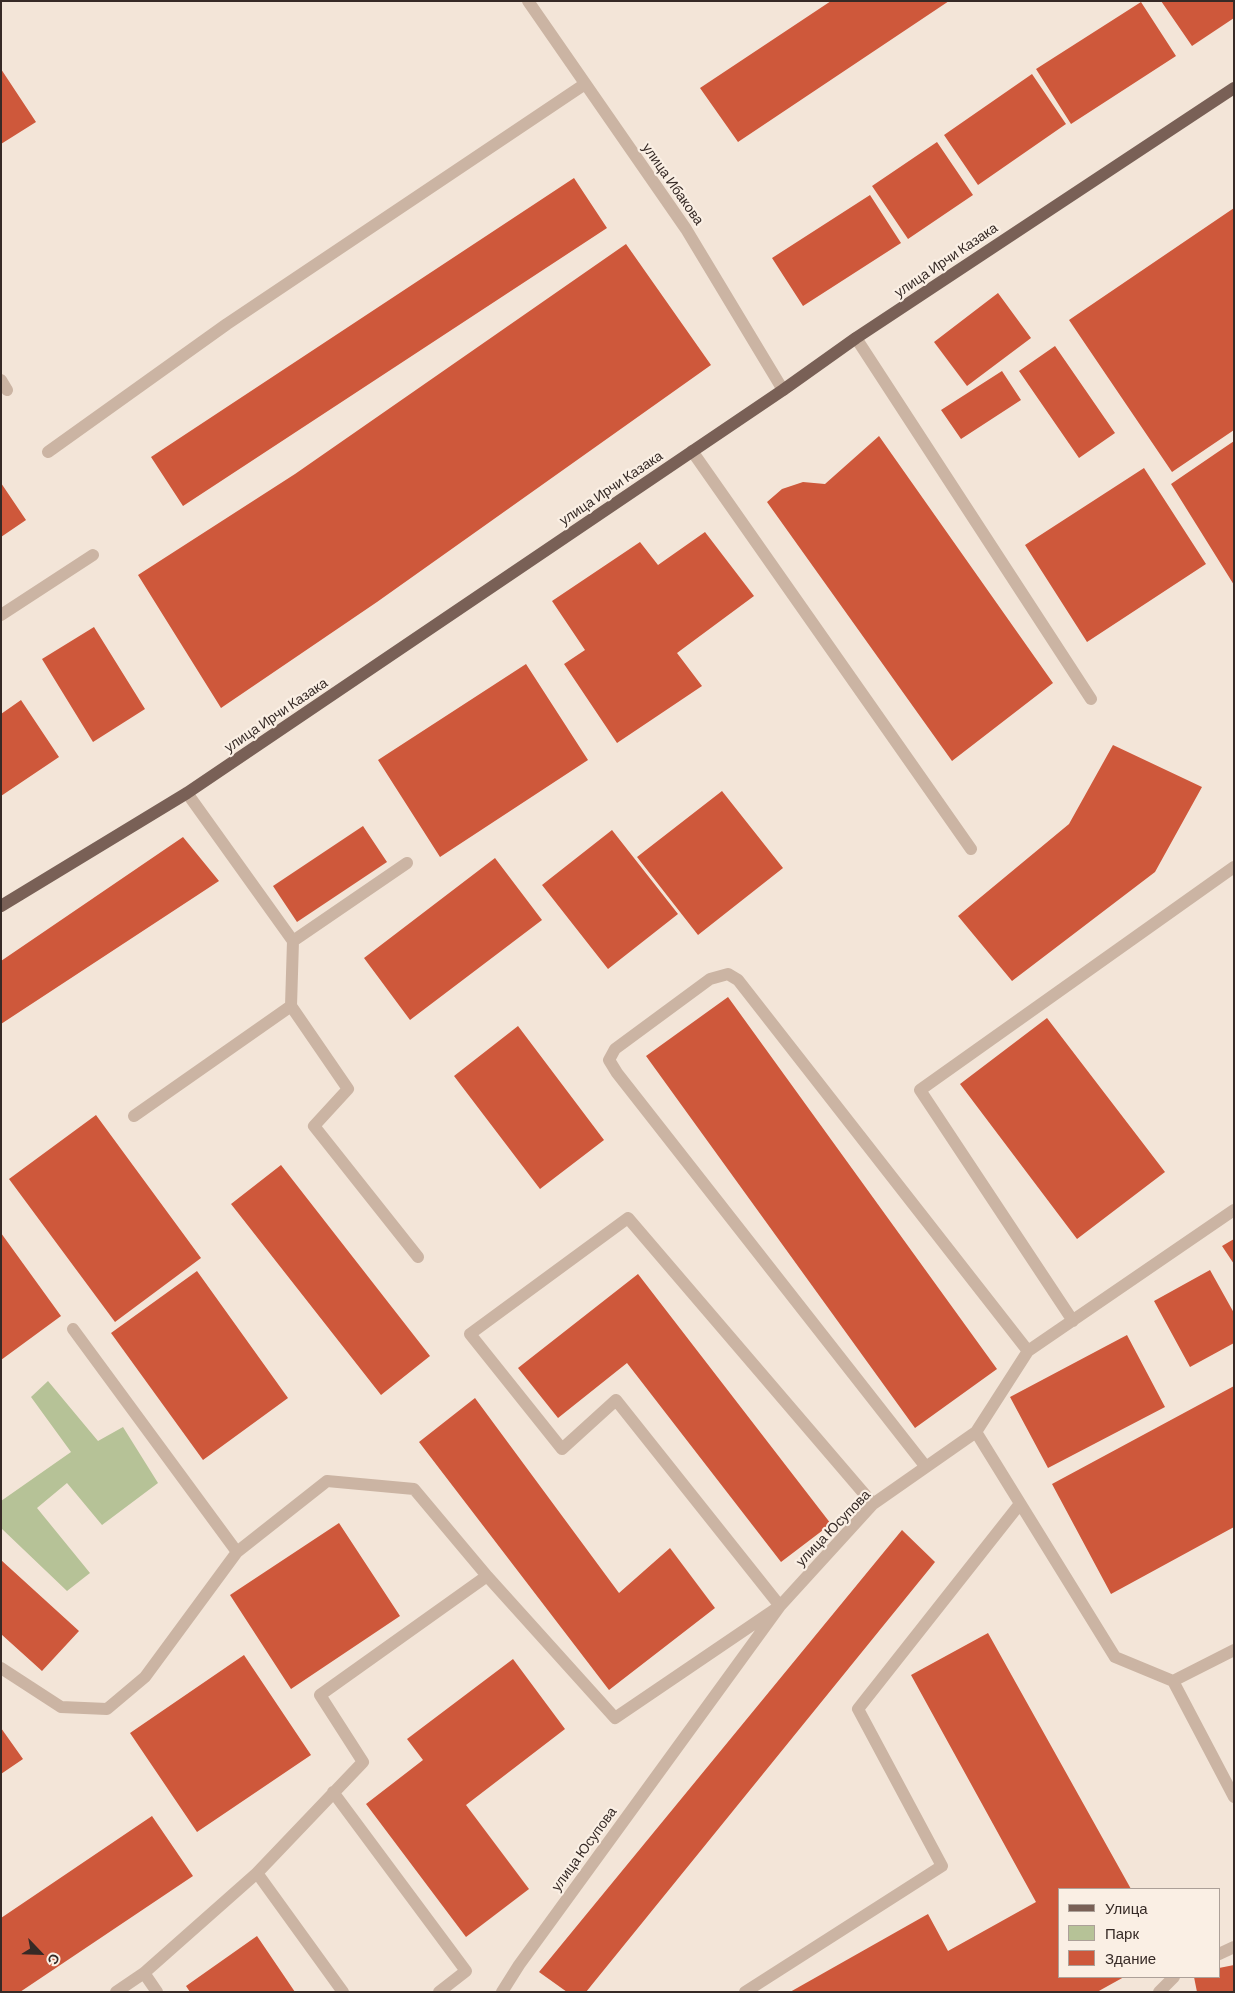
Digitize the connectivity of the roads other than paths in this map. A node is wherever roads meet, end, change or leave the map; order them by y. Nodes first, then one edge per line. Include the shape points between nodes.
1 (528, 1) edge
2 (585, 84) junction
3 (1234, 88) edge
4 (856, 338) junction
5 (783, 390) junction
6 (692, 451) junction
7 (48, 452) dead end
8 (93, 555) dead end
9 (1, 615) edge
10 (1091, 699) dead end
11 (187, 793) junction
12 (971, 849) dead end
13 (408, 863) dead end
14 (1234, 867) edge
15 (1, 906) edge
16 (293, 942) junction
17 (292, 1006) junction
18 (134, 1116) dead end
19 (1234, 1210) edge
20 (418, 1257) dead end
21 (1073, 1321) junction
22 (73, 1329) dead end
23 (1028, 1352) junction
24 (976, 1432) junction
25 (926, 1467) junction
26 (873, 1504) junction
27 (1020, 1504) junction
28 (237, 1552) junction
29 (487, 1576) junction
30 (780, 1606) junction
31 (1234, 1650) edge
32 (1, 1668) edge
33 (1173, 1682) junction
34 (333, 1792) junction
35 (1234, 1797) edge
36 (257, 1873) junction
37 (1234, 1947) edge
38 (1220, 1954) edge
39 (144, 1973) junction
40 (1173, 1978) edge
41 (116, 1992) edge
42 (157, 1992) edge
43 (343, 1992) edge
44 (439, 1992) edge
45 (502, 1992) edge
46 (746, 1992) edge
47 (1159, 1992) edge

1 - 2 street, улица Ибакова
2 - 5 street, улица Ибакова via 686,229
2 - 7 street via 228,324
3 - 4 main road, улица Ирчи Казака
4 - 5 main road, улица Ирчи Казака
4 - 10 street
5 - 6 main road, улица Ирчи Казака
6 - 11 main road, улица Ирчи Казака
6 - 12 street
8 - 9 street
11 - 15 main road, улица Ирчи Казака
11 - 16 street
13 - 16 street
14 - 21 street via 920,1090
16 - 17 street
17 - 18 street
17 - 20 street via 348,1089 314,1126
19 - 21 street
21 - 23 street
22 - 28 street
23 - 24 street
23 - 25 street via 738,980 728,974 710,979 615,1049 609,1060 617,1073
24 - 25 street, улица Юсупова
24 - 27 street
25 - 26 street, улица Юсупова
26 - 30 street, улица Юсупова
26 - 30 street via 628,1218 470,1334 562,1449 616,1400
27 - 33 street via 1115,1657
27 - 46 street via 858,1709 942,1866
28 - 29 street via 327,1481 414,1489
28 - 32 street via 145,1677 107,1709 62,1707
29 - 30 street via 615,1718
29 - 34 street via 320,1695 362,1762
30 - 45 street, улица Юсупова
31 - 33 street
33 - 35 street
34 - 36 street
34 - 44 street via 466,1971
36 - 39 street
36 - 43 street
37 - 38 street
39 - 41 street
39 - 42 street
40 - 47 street

